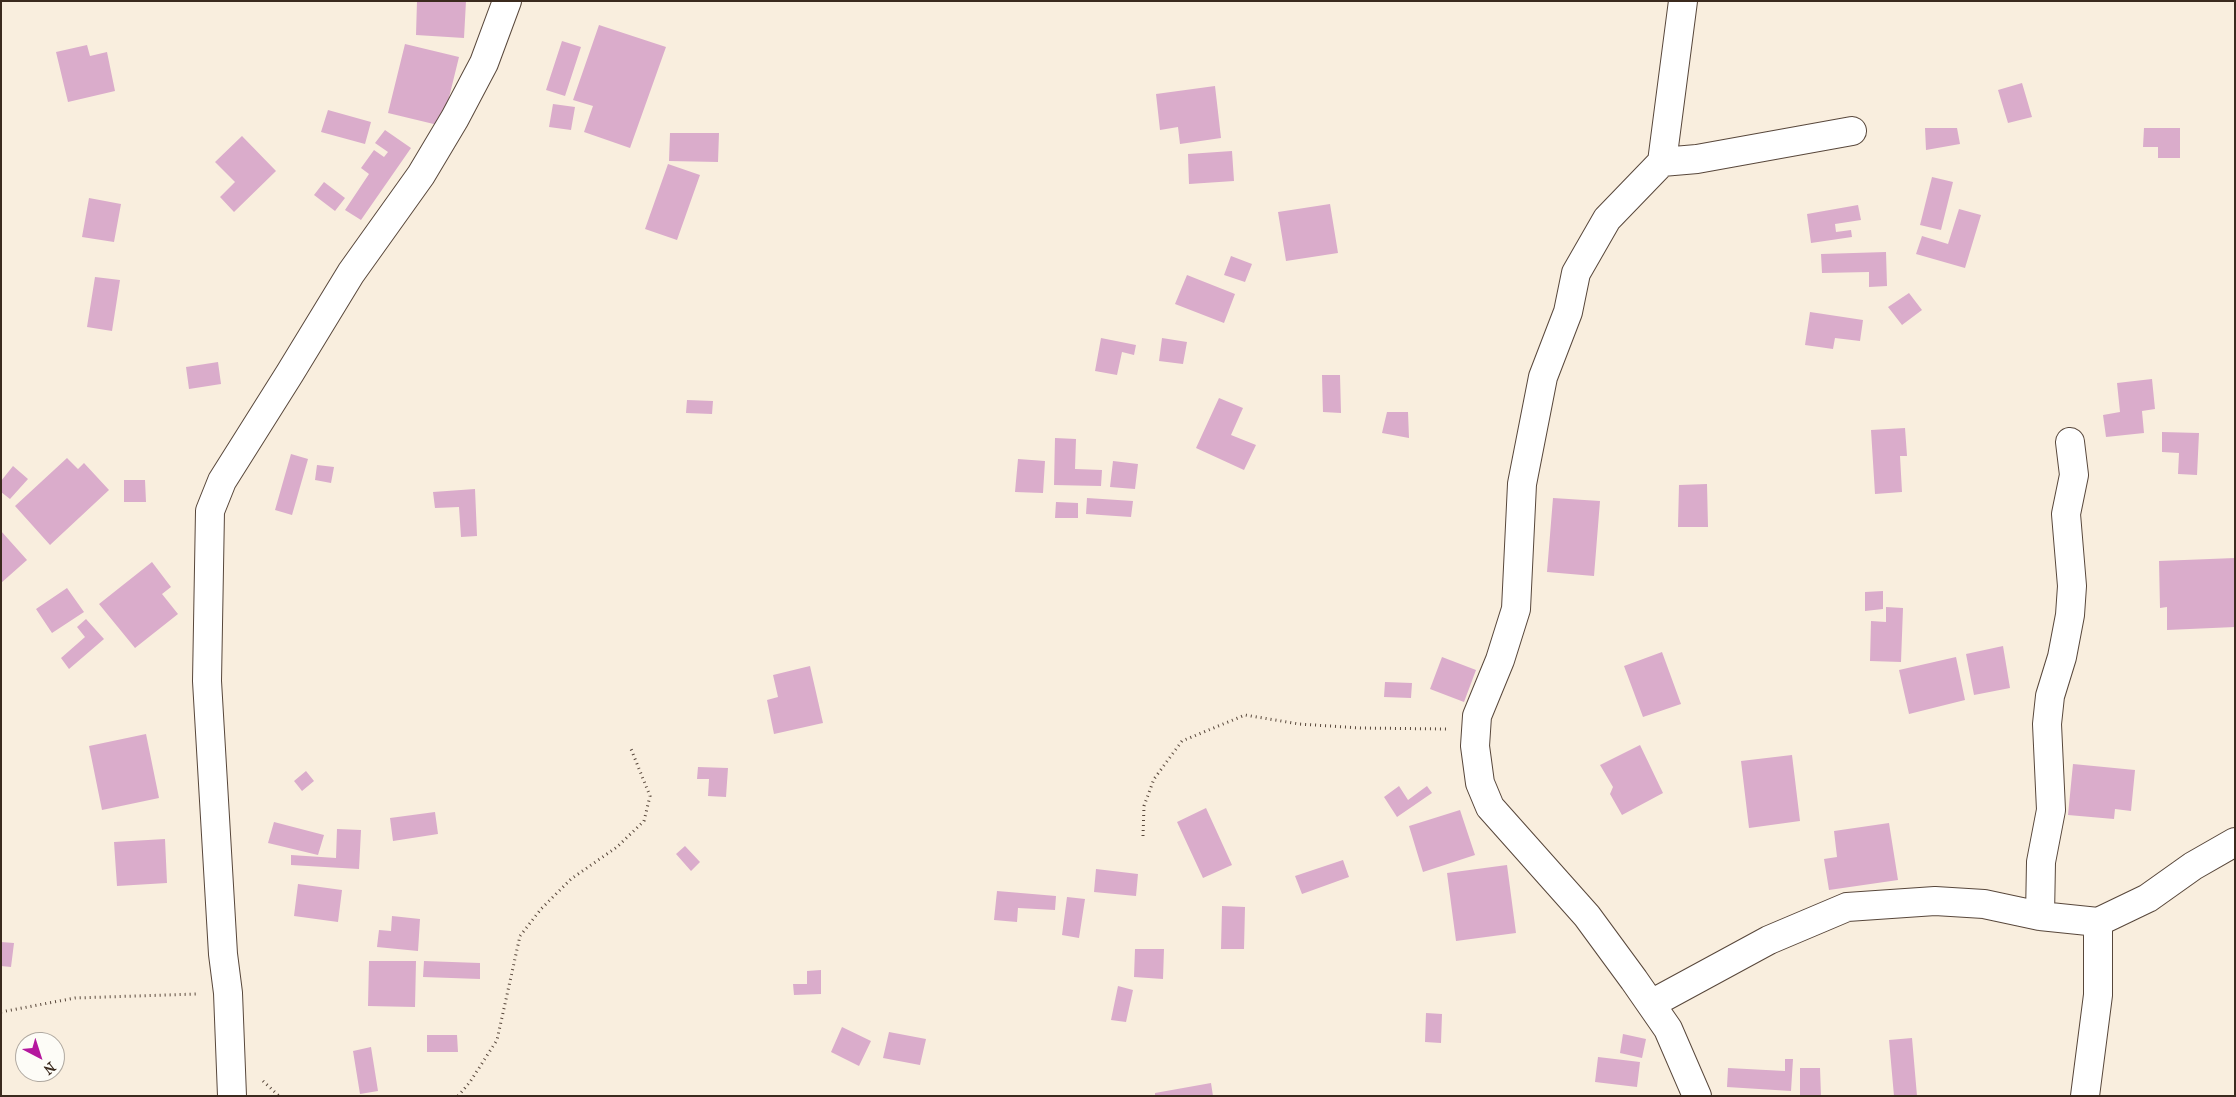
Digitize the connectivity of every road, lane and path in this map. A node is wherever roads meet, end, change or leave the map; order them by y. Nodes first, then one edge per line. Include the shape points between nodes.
1 (507, 1) edge
2 (1683, 1) edge
3 (1852, 131) dead end
4 (1662, 162) junction
5 (2070, 442) dead end
6 (1476, 730) junction
7 (631, 749) dead end
8 (1143, 836) dead end
9 (2235, 842) edge
10 (2040, 916) junction
11 (2098, 922) junction
12 (228, 992) junction
13 (1651, 1004) junction
14 (1, 1012) edge
15 (232, 1096) edge
16 (458, 1096) edge
17 (1697, 1096) edge
18 (2085, 1096) edge

1 - 12 street via 484,63 455,118 421,175 351,273 222,481 210,511 207,681
2 - 4 street
3 - 4 street via 1697,159
4 - 6 street via 1607,219 1576,273 1568,312 1543,377 1522,484 1516,609 1477,716
5 - 10 street via 2074,475 2066,514 2072,586 2070,616 2050,696 2047,724 2051,810 2041,862
6 - 8 path via 1360,728 1300,724 1245,715 1182,741 1154,780 1144,806
6 - 13 street via 1480,783 1490,807 1587,916
7 - 16 path via 650,796 644,821 617,847 571,879 520,936 497,1040
9 - 11 street via 2193,866 2148,898
10 - 11 street
10 - 13 street via 1984,904 1935,901 1847,907 1769,940
11 - 18 street via 2098,994
12 - 14 path via 75,998
12 - 15 street
13 - 17 street via 1668,1029

